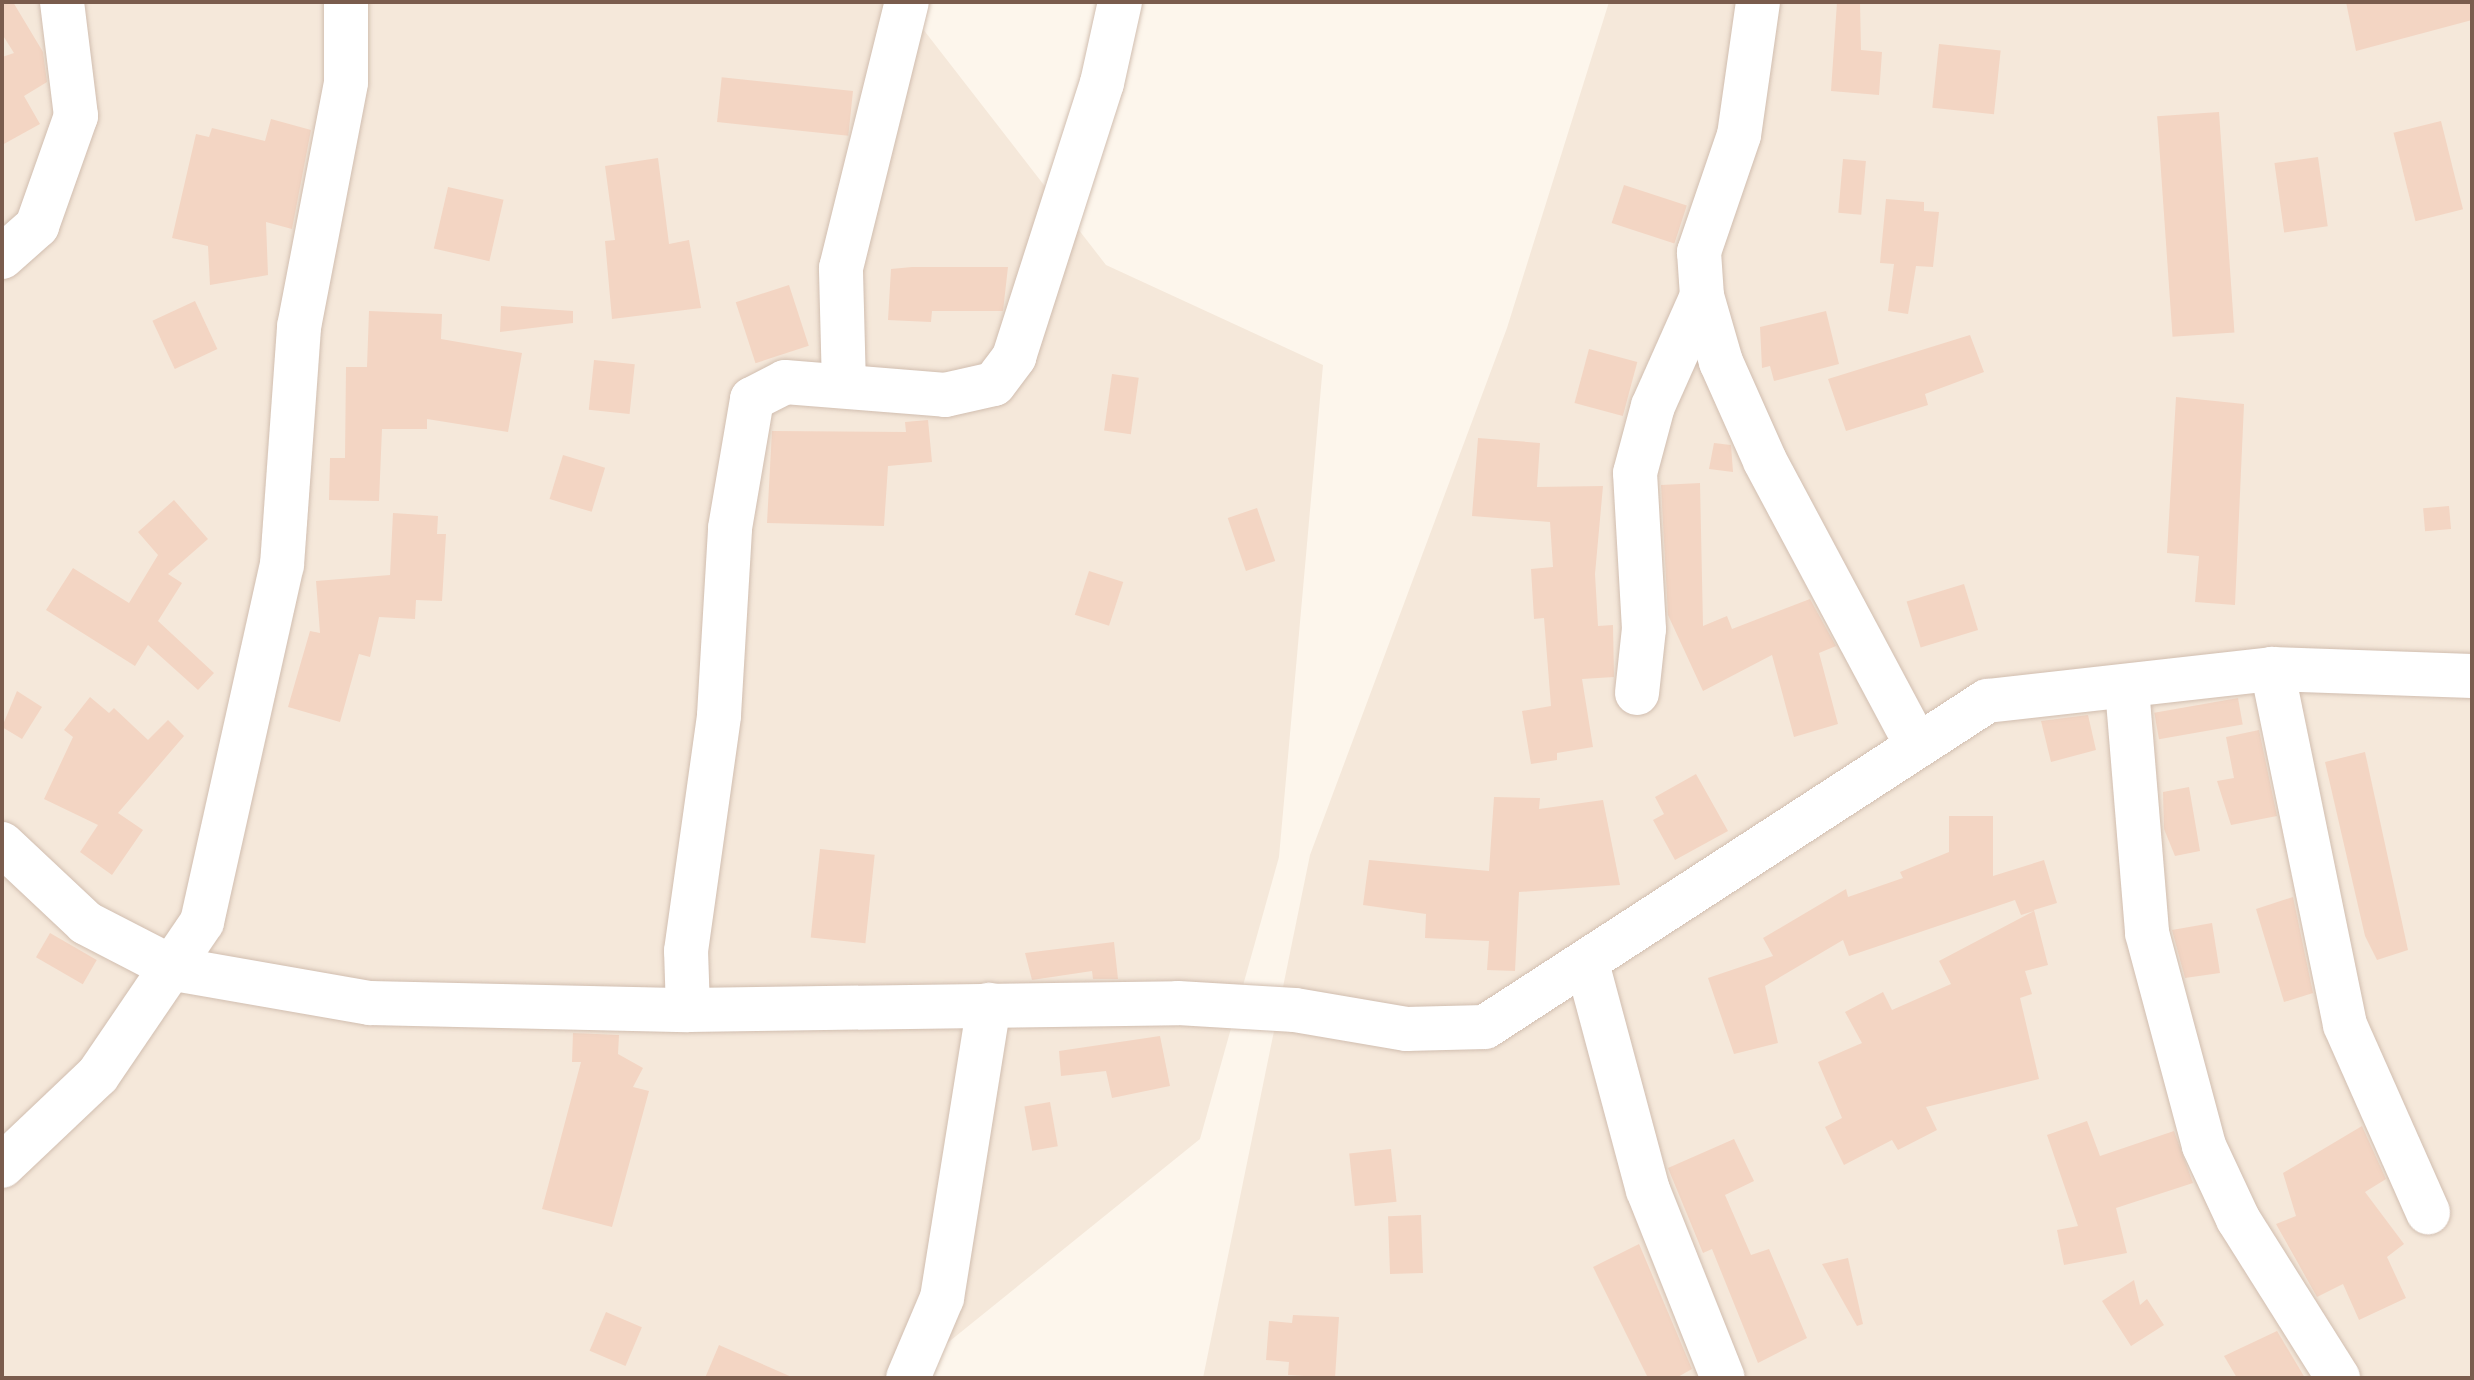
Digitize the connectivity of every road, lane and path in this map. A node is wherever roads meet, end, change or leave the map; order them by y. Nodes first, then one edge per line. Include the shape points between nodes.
1 (62, 2) edge
2 (346, 2) edge
3 (907, 2) edge
4 (1120, 2) edge
5 (1758, 2) edge
6 (2, 257) edge
7 (1702, 296) junction
8 (844, 386) junction
9 (2272, 669) junction
10 (2472, 676) edge
11 (2127, 688) junction
12 (1637, 693) dead end
13 (1915, 742) junction
14 (2, 844) edge
15 (1587, 963) junction
16 (175, 969) junction
17 (989, 1005) junction
18 (688, 1010) junction
19 (2, 1166) edge
20 (2428, 1212) dead end
21 (908, 1378) edge
22 (1723, 1378) edge
23 (2338, 1378) edge

1 - 6 street via 76,116 37,226
2 - 16 street via 346,82 299,327 282,565 202,922
3 - 8 street via 841,268
4 - 8 street via 1102,83 1014,357 994,384 945,395
5 - 7 street via 1739,135 1699,252
7 - 12 street via 1653,406 1635,473 1644,629
7 - 13 street via 1721,362 1765,461
8 - 18 street via 785,382 752,399 730,528 719,715 686,951
9 - 10 street
9 - 11 street
9 - 20 street via 2345,1025
11 - 13 street via 1987,701
11 - 23 street via 2147,933 2204,1146 2238,1219
13 - 15 street
14 - 16 street via 86,923
15 - 17 street via 1485,1027 1406,1029 1295,1010 1178,1003
15 - 22 street via 1648,1190
16 - 18 street via 370,1003
16 - 19 street via 98,1075
17 - 18 street
17 - 21 street via 942,1298

